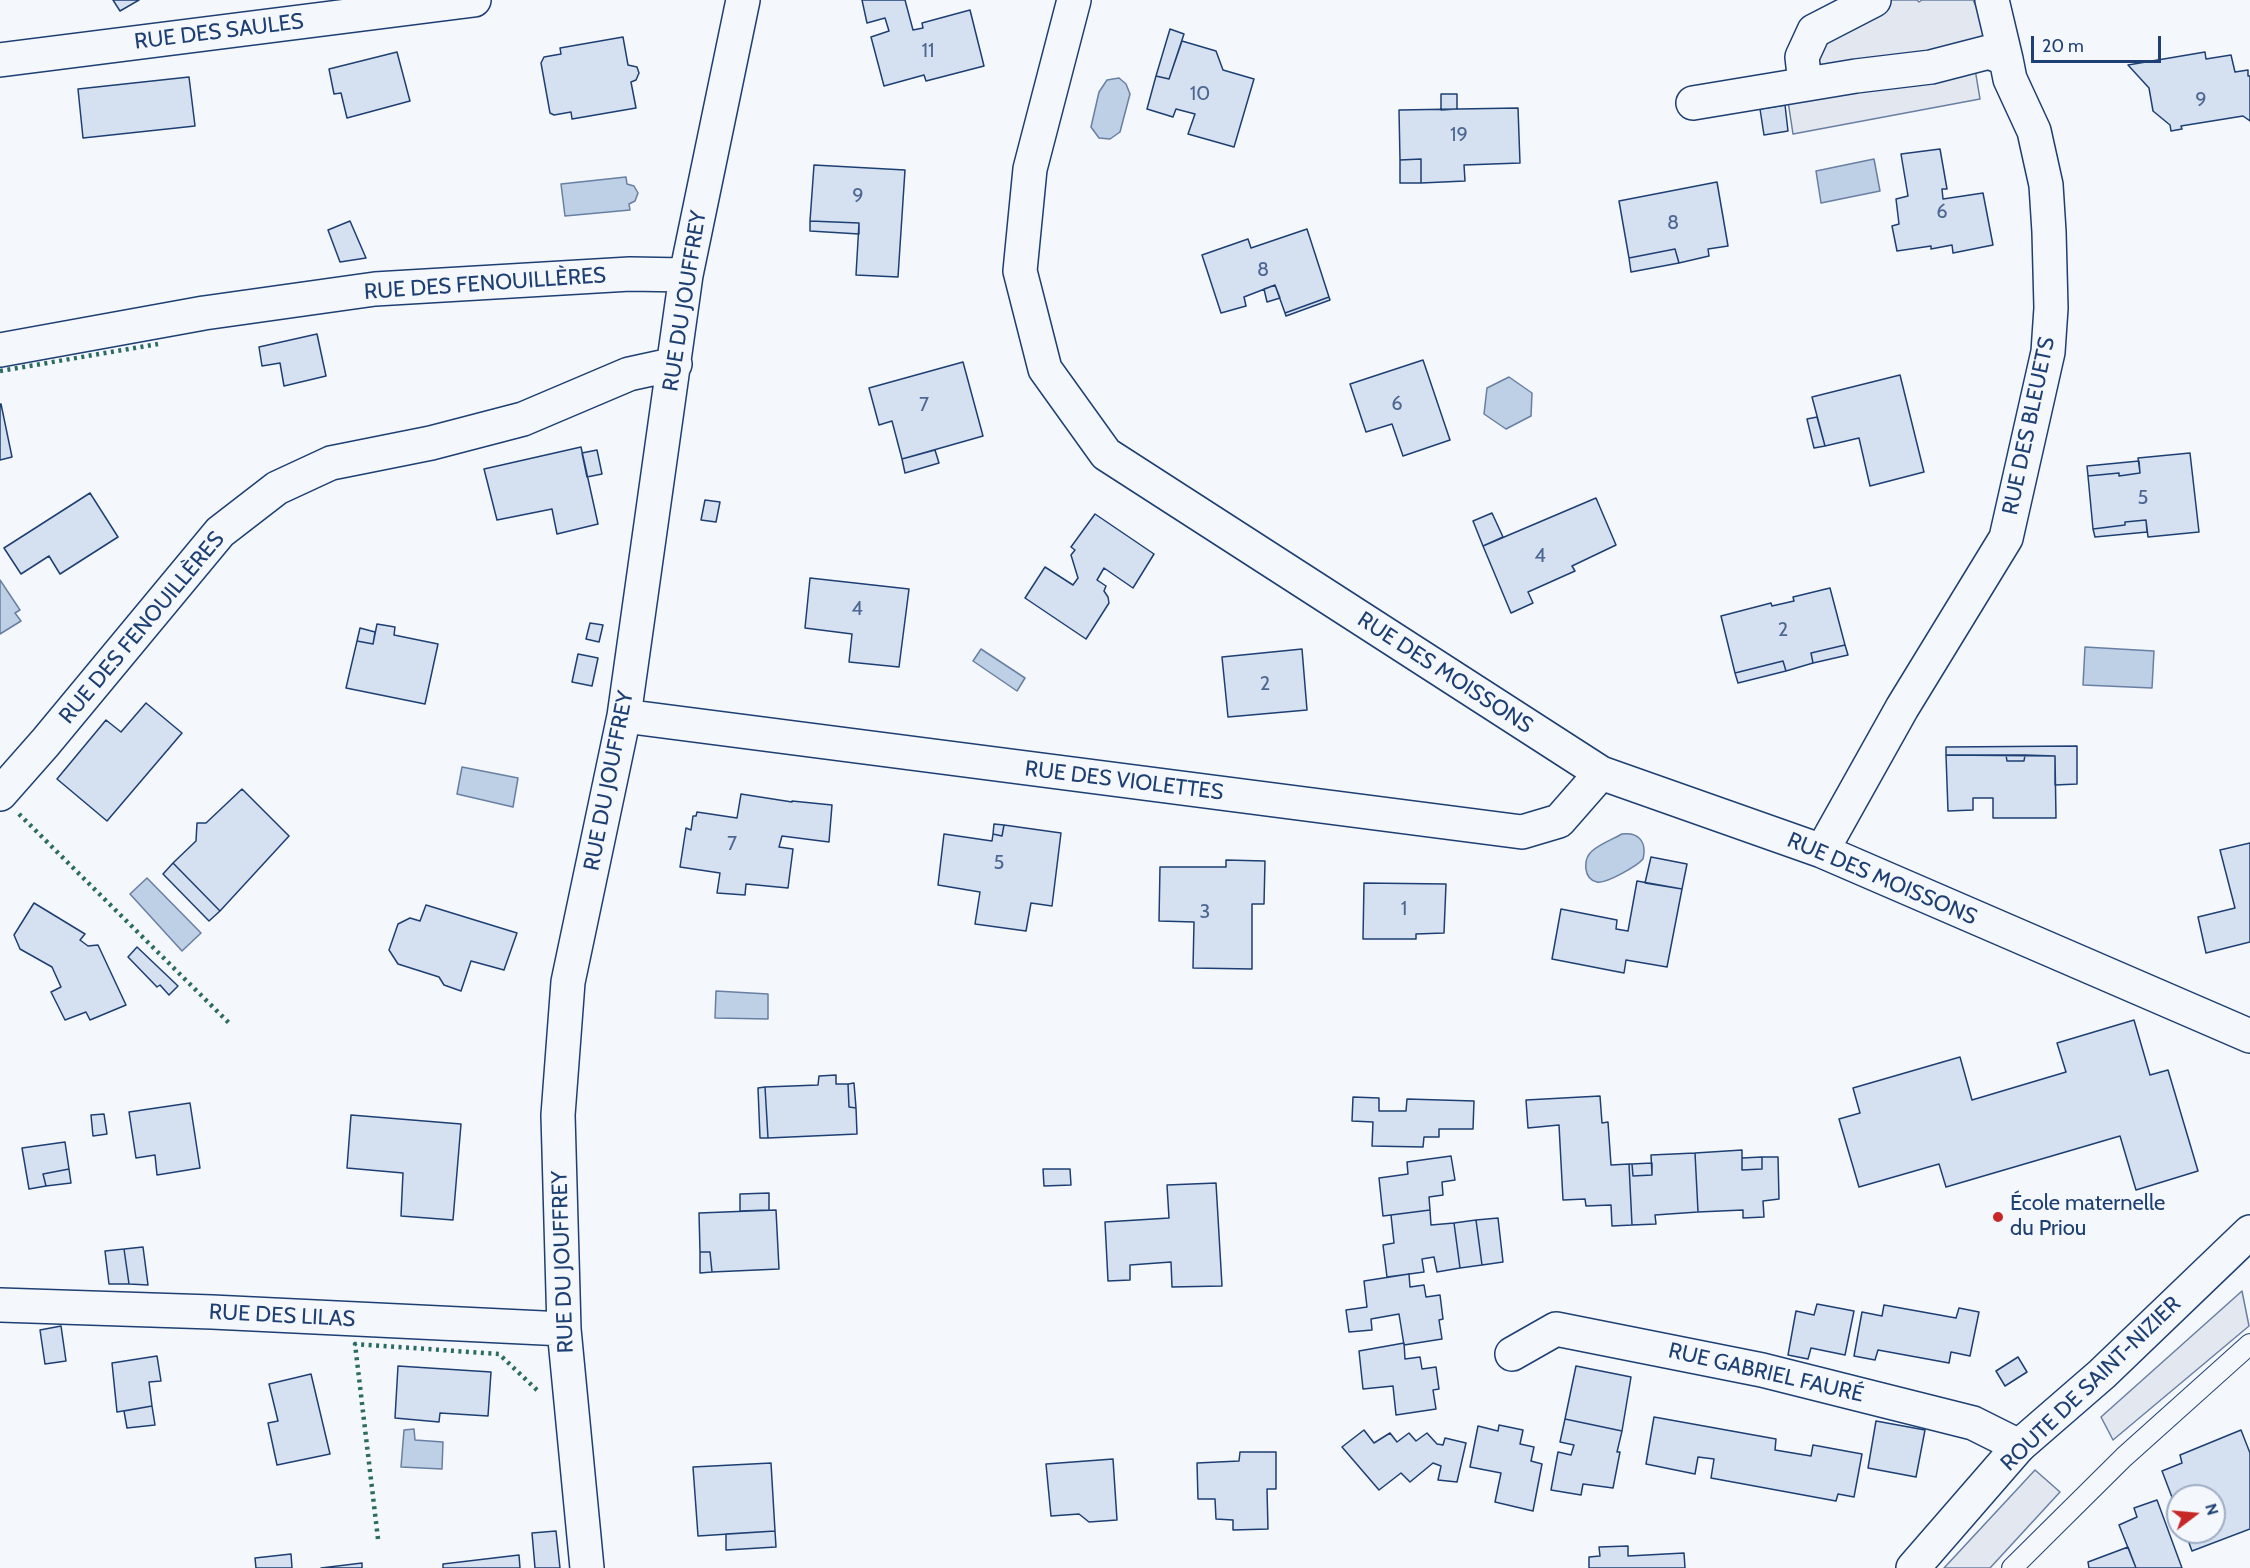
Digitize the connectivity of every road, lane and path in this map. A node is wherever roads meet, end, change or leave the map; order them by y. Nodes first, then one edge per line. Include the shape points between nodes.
1 (474, 0) edge
2 (743, 0) edge
3 (1074, 0) edge
4 (1874, 0) edge
5 (1992, 0) edge
6 (2006, 59) junction
7 (0, 60) edge
8 (1805, 84) junction
9 (1693, 103) dead end
10 (686, 275) junction
11 (0, 350) edge
12 (675, 363) junction
13 (624, 716) junction
14 (1601, 773) junction
15 (0, 794) edge
16 (1822, 851) junction
17 (2250, 1036) edge
18 (2250, 1232) edge
19 (0, 1305) edge
20 (564, 1329) junction
21 (2250, 1344) edge
22 (1512, 1354) dead end
23 (2019, 1446) junction
24 (587, 1568) edge
25 (1913, 1568) edge
26 (2012, 1568) edge

1 - 7 street, RUE DES SAULES
2 - 10 street, RUE DU JOUFFREY
3 - 14 street, RUE DES MOISSONS via 1030,169 1020,271 1045,369 1106,454
4 - 8 street via 1814,32 1802,57
5 - 6 street, RUE DES BLEUETS
6 - 8 street via 1989,52 1931,66
6 - 16 street, RUE DES BLEUETS via 2010,79 2034,131 2046,185 2050,308 2048,352 2006,538 1902,708
8 - 9 street
10 - 11 street, RUE DES FENOUILLÈRES via 630,274 375,289
10 - 12 street, RUE DU JOUFFREY
12 - 13 street, RUE DU JOUFFREY
12 - 15 street, RUE DES FENOUILLÈRES via 629,374 523,419 331,463 277,488 220,532
13 - 14 street, RUE DES VIOLETTES via 1522,832 1559,821
13 - 20 street, RUE DU JOUFFREY via 568,982 558,1115
14 - 16 street, RUE DES MOISSONS
16 - 17 street, RUE DES MOISSONS
18 - 23 street, ROUTE DE SAINT-NIZIER via 2102,1374
19 - 20 street, RUE DES LILAS
20 - 24 street, RUE DU JOUFFREY
21 - 26 lane via 2124,1457
22 - 23 street, RUE GABRIEL FAURÉ via 1556,1329 1762,1370 1962,1420
23 - 25 street, ROUTE DE SAINT-NIZIER

